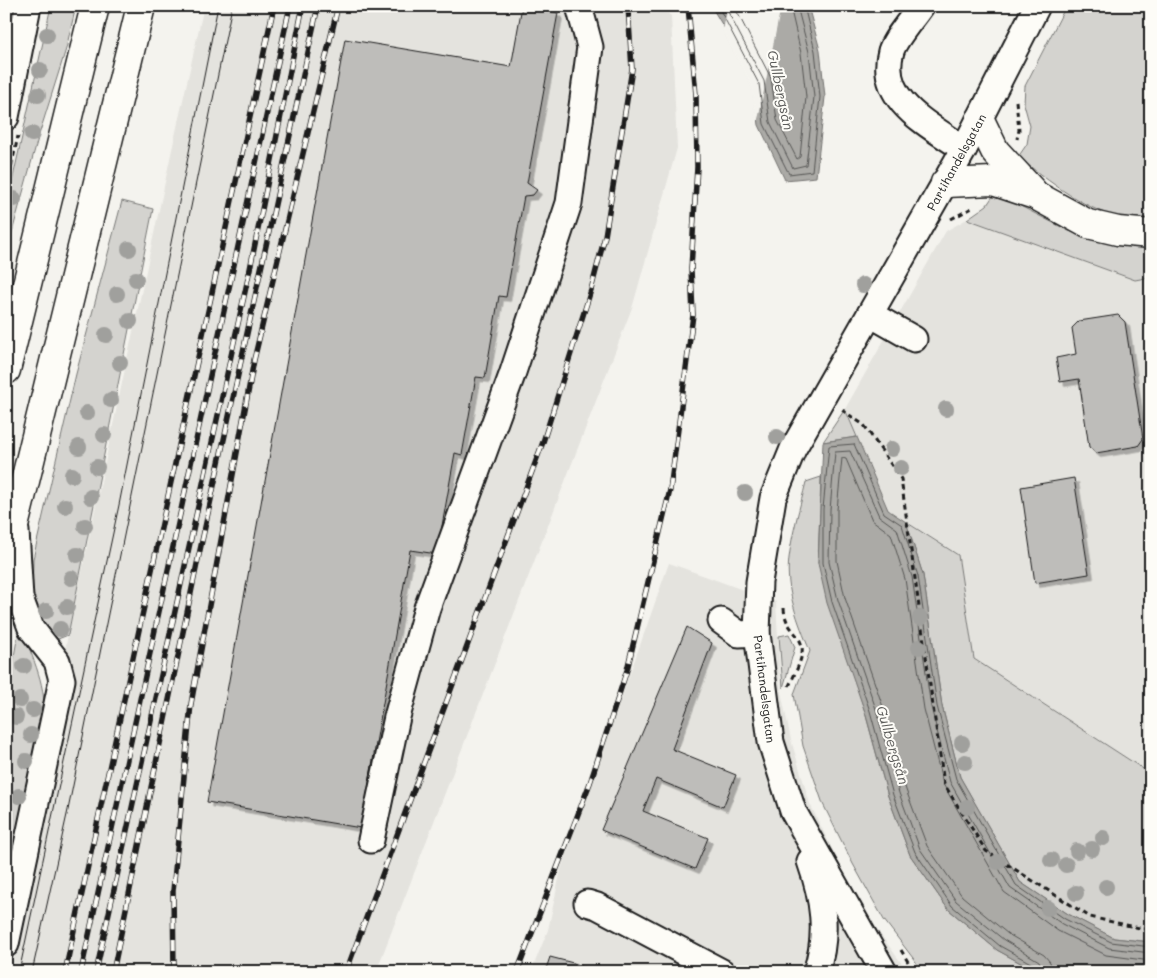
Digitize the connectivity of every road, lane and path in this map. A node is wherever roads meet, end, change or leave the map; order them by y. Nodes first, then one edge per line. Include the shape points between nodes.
1 (28, 6) edge
2 (94, 6) edge
3 (579, 6) edge
4 (921, 6) edge
5 (1037, 6) edge
6 (141, 7) edge
7 (1016, 97) dead end
8 (6, 117) edge
9 (980, 120) junction
10 (964, 149) junction
11 (999, 172) junction
12 (945, 183) junction
13 (949, 220) dead end
14 (1151, 234) edge
15 (35, 252) junction
16 (6, 293) edge
17 (870, 314) junction
18 (914, 339) dead end
19 (6, 370) edge
20 (821, 396) junction
21 (15, 518) junction
22 (6, 559) edge
23 (784, 603) dead end
24 (720, 621) dead end
25 (757, 633) junction
26 (788, 688) dead end
27 (793, 811) junction
28 (371, 840) dead end
29 (592, 904) dead end
30 (1151, 928) edge
31 (6, 944) edge
32 (899, 947) dead end
33 (722, 972) edge
34 (816, 972) edge
35 (884, 972) edge
36 (914, 972) edge

1 - 8 street
2 - 15 highway
3 - 28 street via 590,46 570,203 512,375 427,608 397,717
4 - 10 street via 891,49 888,76 896,97 911,112
5 - 9 street, Partihandelsgatan
6 - 21 highway
7 - 11 path via 1019,130
9 - 10 street, Partihandelsgatan
9 - 11 highway via 996,151
10 - 12 street, Partihandelsgatan
11 - 12 highway
11 - 13 path via 976,207
11 - 14 highway via 1088,224
12 - 17 street, Partihandelsgatan
15 - 16 highway via 14,268
15 - 19 highway
17 - 18 street
17 - 20 street, Partihandelsgatan
20 - 25 street, Partihandelsgatan via 793,449 773,498 759,582
20 - 30 path via 864,425 901,479 944,784 986,850 1090,918
21 - 22 highway
21 - 31 street via 20,598 31,628 57,661 62,680
23 - 26 path via 784,619 802,646 801,657
24 - 25 street via 740,634
25 - 27 street, Partihandelsgatan via 771,742
27 - 34 street via 820,890 825,931
27 - 35 street, Partihandelsgatan
29 - 33 street
32 - 36 path

